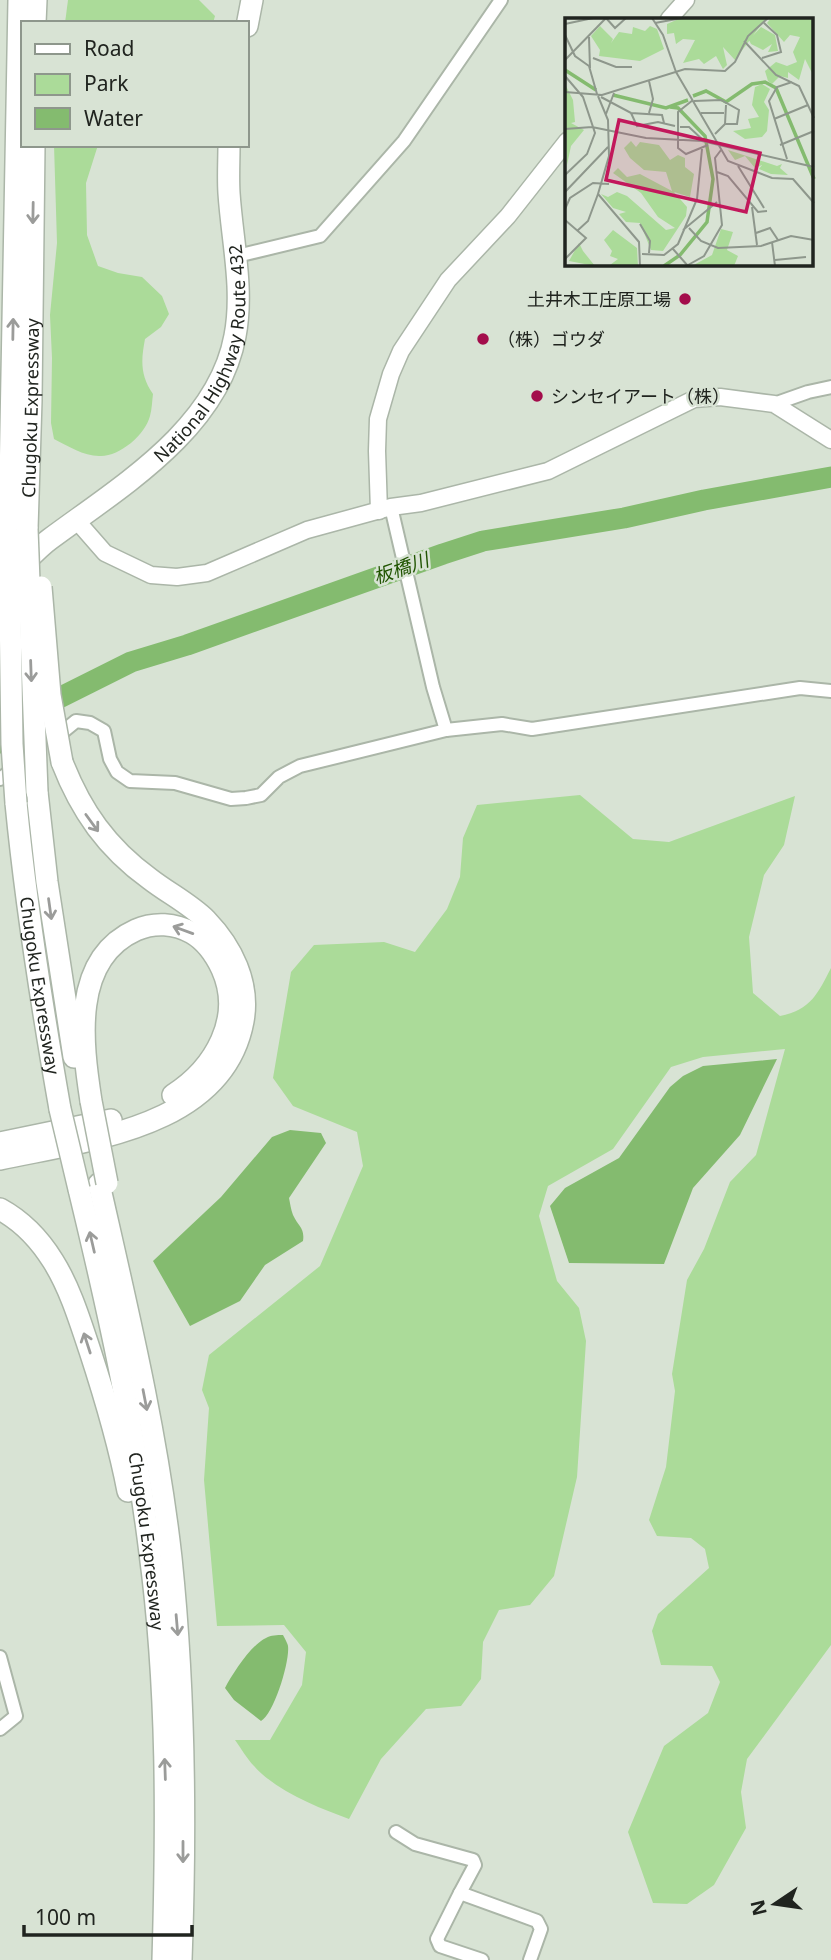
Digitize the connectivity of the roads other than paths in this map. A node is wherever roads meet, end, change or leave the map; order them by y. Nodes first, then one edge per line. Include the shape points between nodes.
1 (19, 0) edge
2 (36, 0) edge
3 (252, 0) edge
4 (501, 0) edge
5 (686, 0) edge
6 (670, 18) edge
7 (36, 21) edge
8 (248, 21) edge
9 (565, 144) edge
10 (34, 147) edge
11 (229, 147) edge
12 (236, 256) junction
13 (831, 387) edge
14 (21, 399) junction
15 (774, 404) junction
16 (831, 440) edge
17 (385, 509) junction
18 (77, 521) junction
19 (18, 532) edge
20 (0, 587) edge
21 (0, 600) edge
22 (0, 625) edge
23 (831, 691) edge
24 (446, 730) junction
25 (0, 779) edge
26 (87, 1102) junction
27 (0, 1143) edge
28 (0, 1159) edge
29 (95, 1186) junction
30 (0, 1209) edge
31 (160, 1647) junction
32 (0, 1657) edge
33 (0, 1729) edge
34 (396, 1832) dead end
35 (460, 1893) junction
36 (163, 1960) edge
37 (181, 1960) edge
38 (482, 1960) edge
39 (530, 1960) edge

14 -> 1 highway, Chugoku Expressway
2 - 7 highway
3 - 8 highway
4 - 12 street via 404,141 320,236
5 - 6 street
9 - 17 street via 508,216 448,280 401,351 378,419 377,452
10 -> 14 highway, Chugoku Expressway
11 - 12 highway, National Highway Route 432
12 - 18 highway, National Highway Route 432 via 236,335 226,369 207,401 149,465
13 - 15 street
14 - 19 highway, Chugoku Expressway
15 - 16 street
15 - 17 street via 720,397 694,399 548,471
17 - 18 street via 307,530 207,573 177,578 151,575 105,553
17 - 24 street
18 - 20 highway, National Highway Route 432 via 48,540
18 - 21 highway, National Highway Route 432
19 - 22 highway
19 -> 26 highway, Chugoku Expressway, bridge via 37,792 61,981
19 -> 28 highway, bridge via 62,762 79,801 104,839 219,935 239,971 245,1011 234,1052 208,1087 190,1101 130,1130
19 - 29 highway, Chugoku Expressway, bridge via 12,732 23,884 60,1109
23 - 24 street via 800,688 532,729 502,724
24 - 25 street via 300,766 279,777 261,795 231,799 175,783 130,781 117,772 110,759 104,731 76,721
27 -> 26 highway via 146,1108 200,1074 220,1047 230,1013 226,977 207,944 193,933 178,927 143,927 124,935 108,950 88,987 83,1040
26 - 29 highway, Chugoku Expressway
31 -> 29 highway, Chugoku Expressway via 137,1462 104,1296
29 -> 37 highway, Chugoku Expressway via 132,1333 170,1557 184,1802
31 -> 30 highway via 122,1463 81,1325 54,1262 21,1223
36 -> 31 highway, Chugoku Expressway via 166,1801
32 - 33 street via 16,1716
34 - 35 street via 415,1844 474,1860
35 - 38 street via 437,1939 440,1946
35 - 39 street via 537,1921 541,1929

